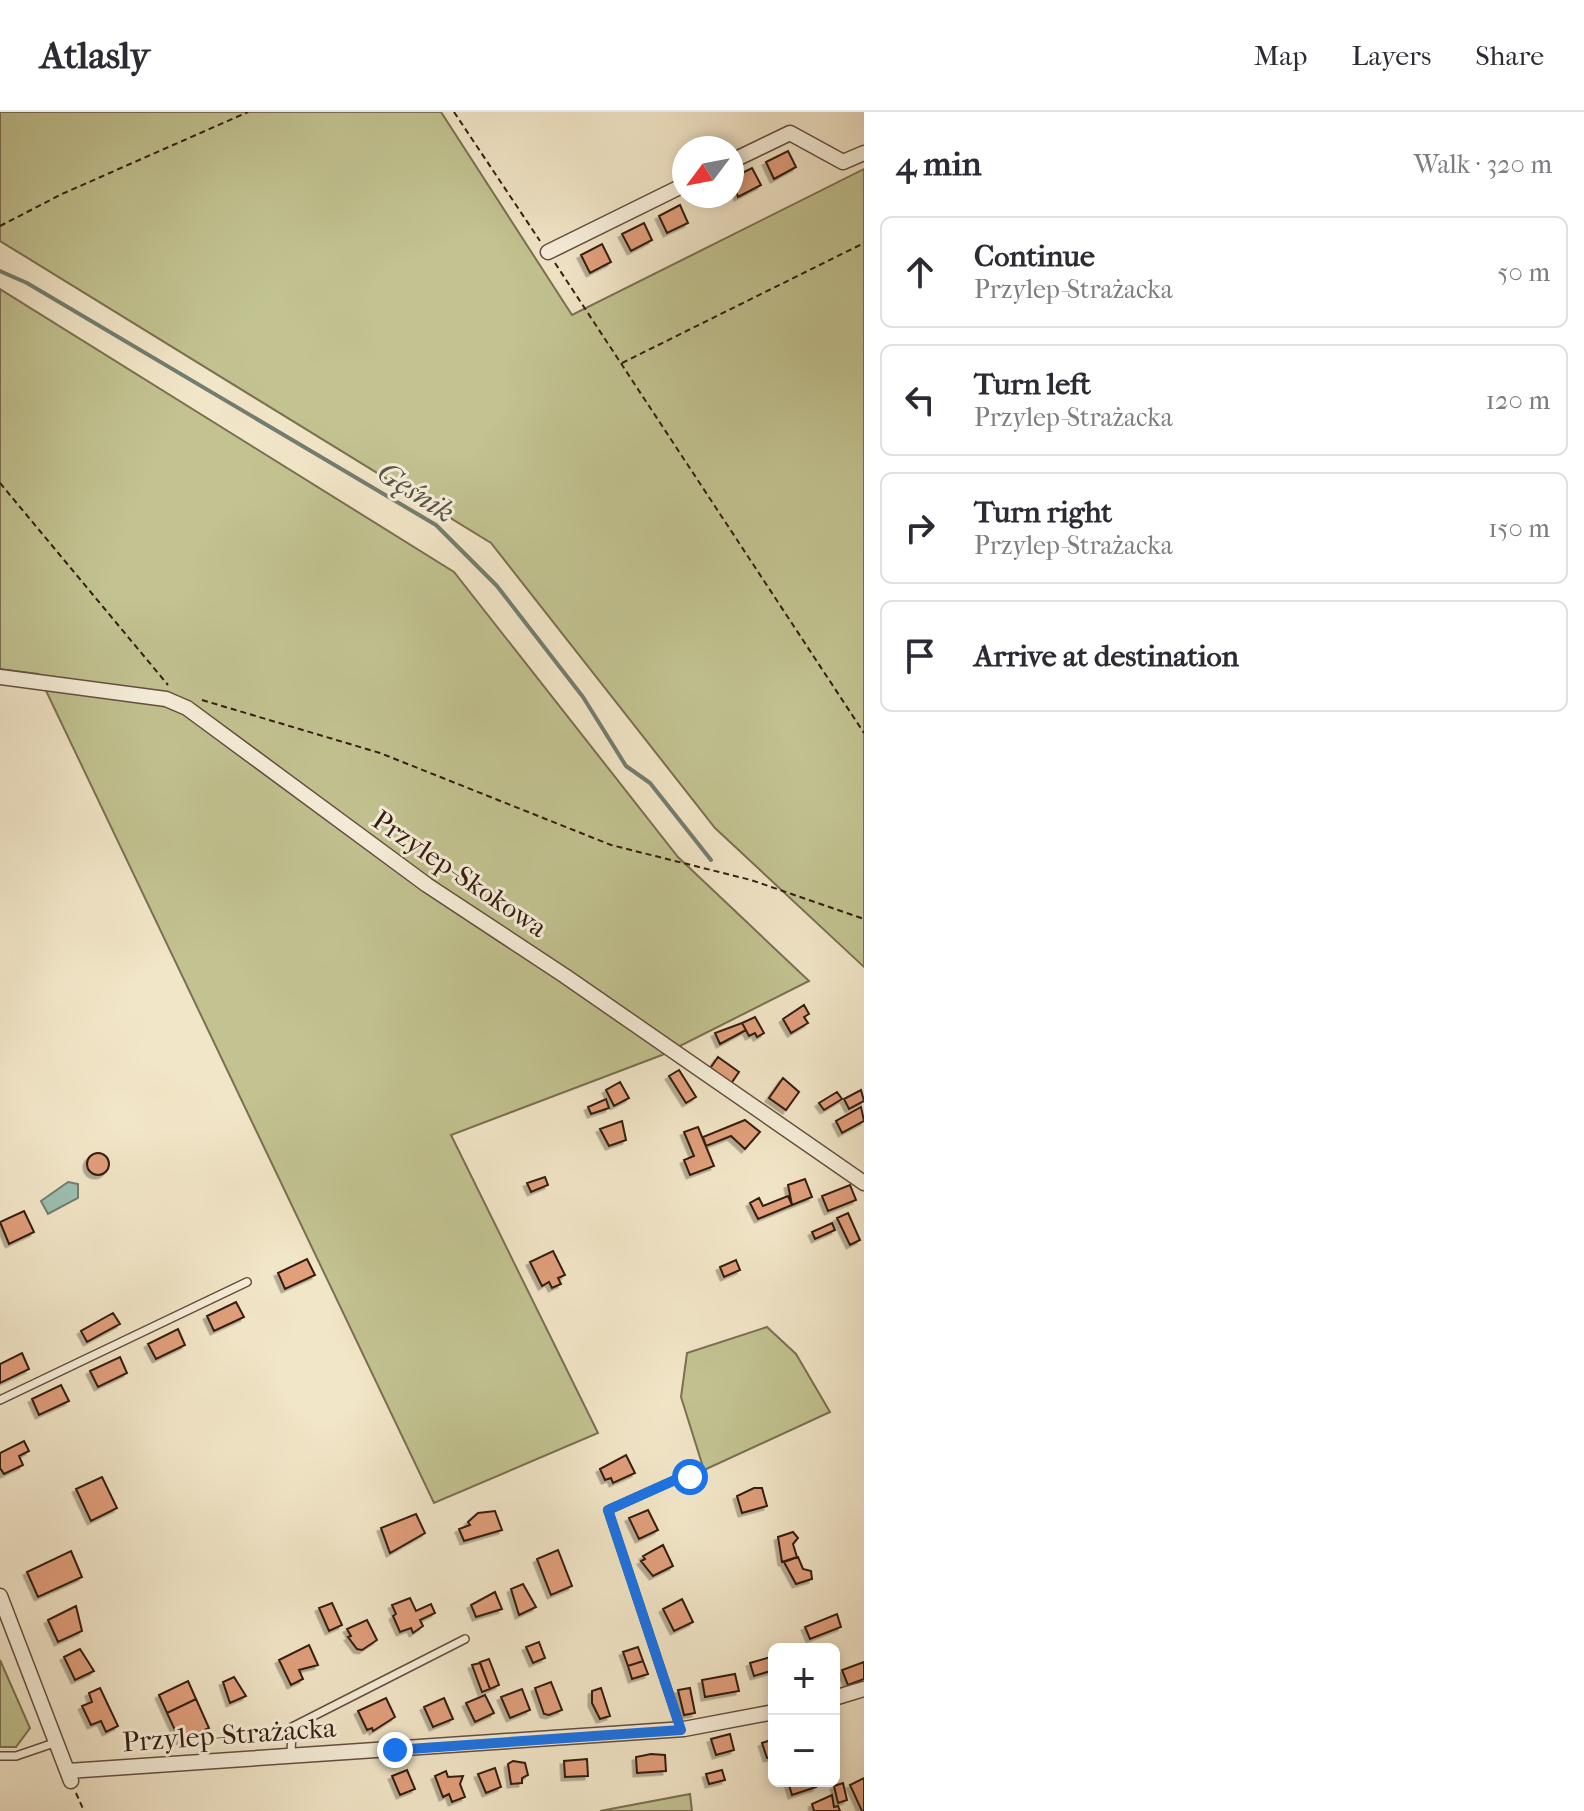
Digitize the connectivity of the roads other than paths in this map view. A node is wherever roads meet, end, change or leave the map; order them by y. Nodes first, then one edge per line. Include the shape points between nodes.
1 (864, 153) edge
2 (744, 155) edge
3 (672, 191) edge
4 (548, 252) road end
5 (0, 677) edge
6 (864, 1183) edge
7 (247, 1282) dead end
8 (0, 1400) edge
9 (700, 1485) dead end
10 (0, 1596) edge
11 (465, 1639) dead end
12 (864, 1689) edge
13 (840, 1696) edge
14 (768, 1713) edge
15 (681, 1730) junction
16 (57, 1742) junction
17 (291, 1755) junction
18 (0, 1756) edge

1 - 2 street via 843,162 790,133
3 - 4 street
5 - 6 street, Przylep-Skokowa via 166,699 187,708 427,885
7 - 8 lane
9 - 15 lane via 686,1475 608,1510
10 - 16 street
11 - 17 lane via 292,1727
12 - 13 street
14 - 15 street, Przylep-Strażacka
15 - 17 street, Przylep-Strażacka
16 - 17 street, Przylep-Strażacka via 70,1776
16 - 18 lane

